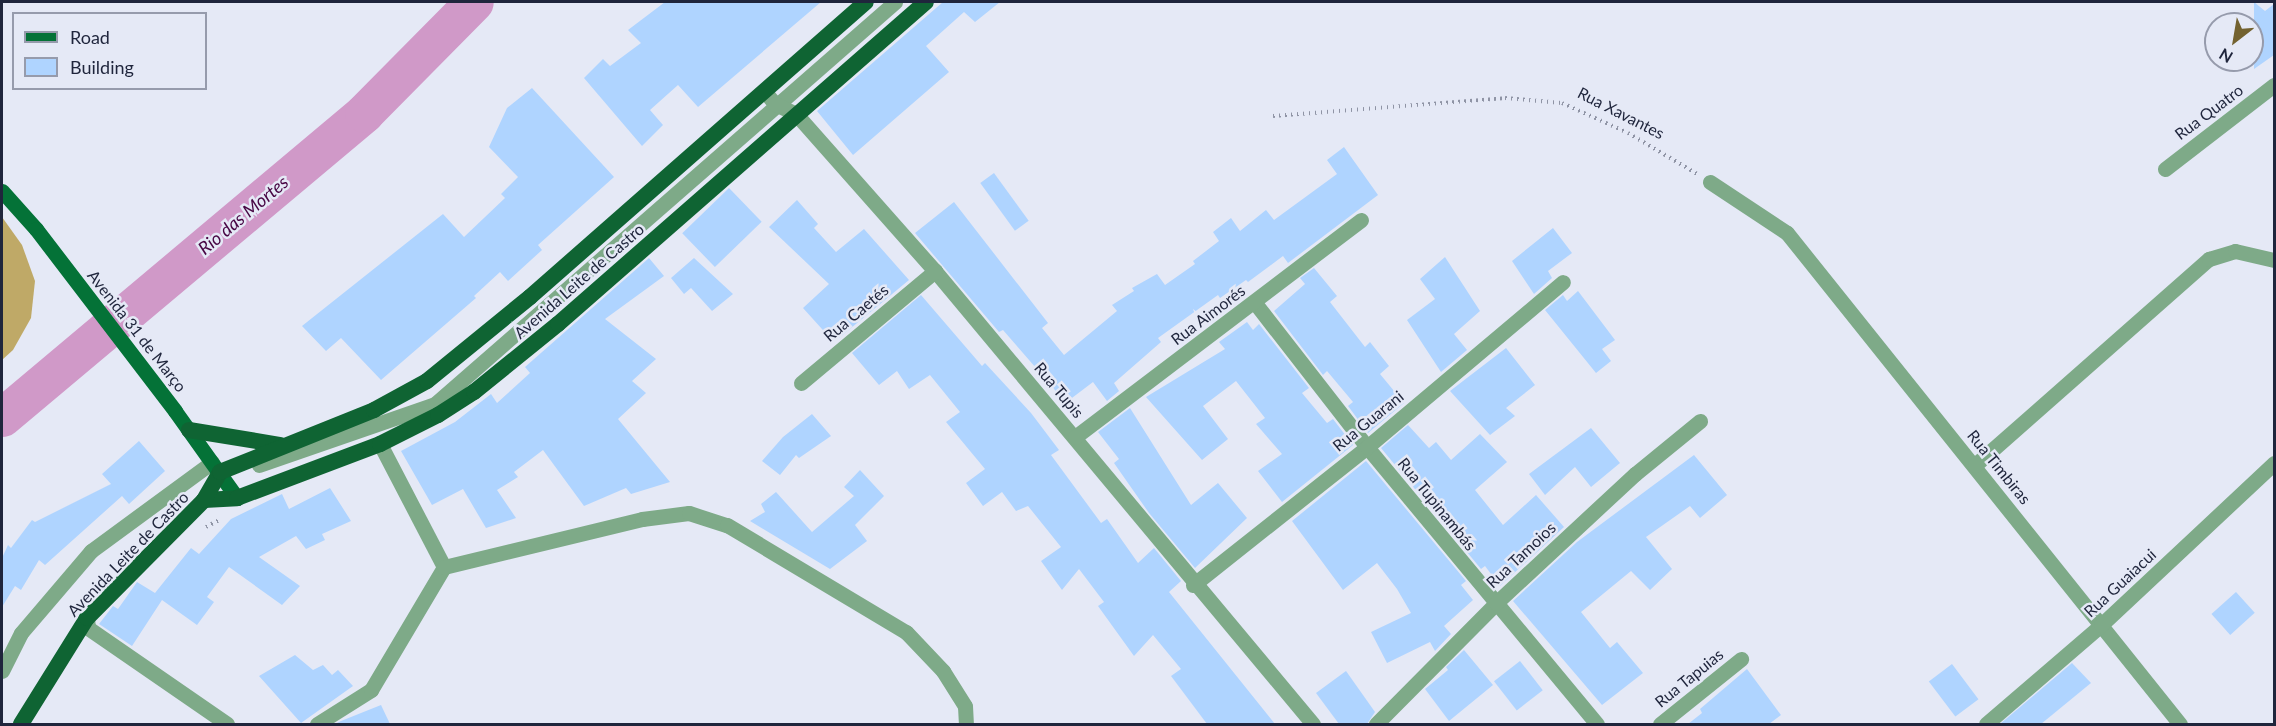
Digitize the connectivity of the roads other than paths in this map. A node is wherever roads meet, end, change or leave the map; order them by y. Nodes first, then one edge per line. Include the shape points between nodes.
1 (866, 2) edge
2 (895, 2) edge
3 (926, 2) edge
4 (2274, 84) edge
5 (770, 98) junction
6 (796, 114) junction
7 (2165, 169) dead end
8 (1710, 182) road end
9 (2, 191) edge
10 (1361, 220) dead end
11 (2274, 260) edge
12 (935, 270) junction
13 (1563, 282) dead end
14 (1255, 303) junction
15 (801, 383) dead end
16 (1700, 421) dead end
17 (189, 430) junction
18 (1075, 437) junction
19 (380, 444) junction
20 (282, 446) junction
21 (1367, 447) junction
22 (2274, 463) edge
23 (260, 465) dead end
24 (1975, 465) junction
25 (216, 467) junction
26 (237, 498) junction
27 (204, 500) junction
28 (444, 567) junction
29 (1193, 585) junction
30 (1496, 603) junction
31 (87, 618) junction
32 (2101, 625) junction
33 (1741, 659) dead end
34 (2, 671) edge
35 (21, 724) edge
36 (227, 724) edge
37 (317, 724) edge
38 (966, 724) edge
39 (1313, 724) edge
40 (1376, 724) edge
41 (1597, 724) edge
42 (1660, 724) edge
43 (1986, 724) edge
44 (2180, 724) edge

1 - 5 highway, Avenida Leite de Castro
2 - 5 street
3 - 6 highway, Avenida Leite de Castro
4 - 7 street, Rua Quatro
5 - 6 street, Rua Tupis
5 - 20 highway, Avenida Leite de Castro via 427,381 374,410
5 - 23 street via 435,404
6 - 12 street, Rua Tupis
6 - 19 highway, Avenida Leite de Castro via 558,324 474,392
8 - 24 street, Rua Timbiras via 1787,234
9 - 17 main road, Avenida 31 de Março via 36,229
10 - 14 street, Rua Aimorés
11 - 24 street via 2235,251 2209,259
12 - 15 street, Rua Caetés
12 - 18 street, Rua Tupis
13 - 21 street, Rua Guarani
14 - 18 street, Rua Aimorés
14 - 21 street, Rua Tupinambás
16 - 30 street, Rua Tamoios via 1635,474
17 - 20 highway
17 - 25 main road, Avenida 31 de Março
18 - 29 street, Rua Tupis
19 - 26 highway, Avenida Leite de Castro
19 - 28 street
20 - 25 highway, Avenida Leite de Castro
21 - 29 street, Rua Guarani
21 - 30 street, Rua Tupinambás
22 - 32 street, Rua Guaiacui
24 - 32 street, Rua Timbiras
25 - 26 main road, Avenida 31 de Março
25 - 27 highway, Avenida Leite de Castro
25 - 34 street via 91,551 21,633
26 - 27 highway, Avenida Leite de Castro
27 - 31 highway, Avenida Leite de Castro
28 - 37 street via 371,690
28 - 38 street via 642,519 689,513 727,525 906,632 943,671 965,706
29 - 39 street, Rua Tupis
30 - 40 street, Rua Tamoios
30 - 41 street, Rua Tupinambás
31 - 35 highway, Avenida Leite de Castro
31 - 36 street via 88,628
32 - 43 street, Rua Guaiacui
32 - 44 street, Rua Timbiras
33 - 42 street, Rua Tapuias

